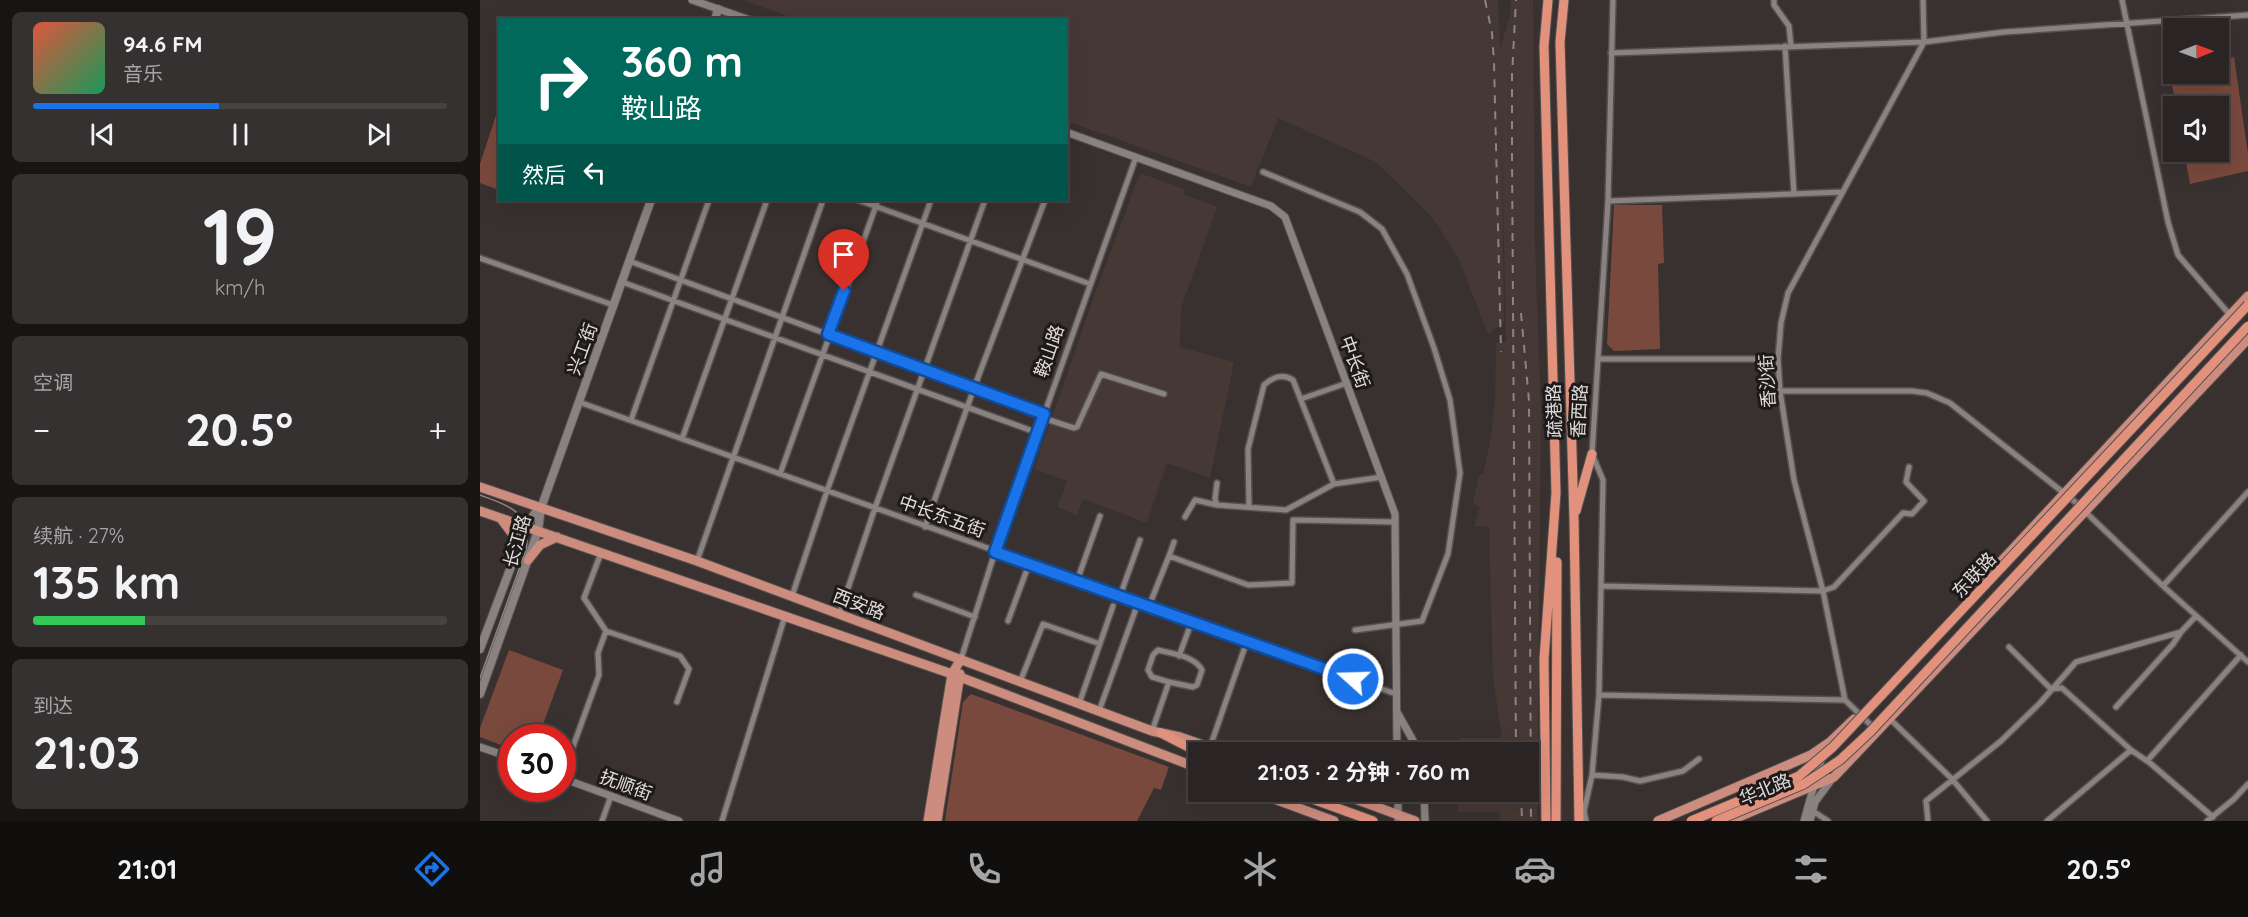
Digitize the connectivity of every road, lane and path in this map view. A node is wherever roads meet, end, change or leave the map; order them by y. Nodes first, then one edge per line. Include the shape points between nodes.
1 (692, 0) edge
2 (1548, 0) edge
3 (1564, 0) edge
4 (1613, 0) edge
5 (1774, 0) edge
6 (1923, 0) edge
7 (2122, 0) edge
8 (718, 9) junction
9 (2248, 15) edge
10 (716, 18) edge
11 (744, 18) edge
12 (2127, 24) junction
13 (1924, 42) junction
14 (1788, 46) junction
15 (1611, 53) junction
16 (1068, 135) edge
17 (1136, 158) junction
18 (1263, 172) dead end
19 (1843, 192) junction
20 (1794, 194) junction
21 (651, 201) edge
22 (709, 201) edge
23 (767, 201) edge
24 (823, 201) edge
25 (931, 201) edge
26 (985, 201) edge
27 (1045, 201) edge
28 (1608, 201) junction
29 (877, 203) edge
30 (922, 223) junction
31 (971, 241) junction
32 (480, 258) edge
33 (1023, 260) junction
34 (629, 261) junction
35 (680, 280) junction
36 (622, 282) junction
37 (1090, 284) junction
38 (2248, 296) edge
39 (732, 299) junction
40 (673, 300) junction
41 (613, 305) junction
42 (2248, 305) edge
43 (2230, 315) junction
44 (781, 317) junction
45 (725, 319) junction
46 (2248, 326) edge
47 (828, 334) junction
48 (774, 337) junction
49 (2248, 339) edge
50 (876, 352) junction
51 (821, 355) junction
52 (1598, 359) junction
53 (1778, 359) junction
54 (924, 369) junction
55 (869, 373) junction
56 (1347, 383) junction
57 (974, 388) junction
58 (917, 390) junction
59 (1780, 391) junction
60 (1164, 394) dead end
61 (1301, 399) junction
62 (579, 402) junction
63 (967, 408) junction
64 (1044, 416) junction
65 (631, 420) junction
66 (1038, 433) junction
67 (682, 439) junction
68 (1592, 454) junction
69 (733, 458) junction
70 (1910, 467) dead end
71 (780, 474) junction
72 (1382, 477) junction
73 (1217, 483) dead end
74 (1334, 484) junction
75 (480, 487) edge
76 (827, 491) junction
77 (2248, 492) edge
78 (1556, 493) junction
79 (2065, 493) junction
80 (1217, 505) junction
81 (1249, 507) junction
82 (541, 508) junction
83 (874, 508) junction
84 (2085, 512) junction
85 (481, 514) edge
86 (1100, 516) dead end
87 (1185, 517) dead end
88 (500, 518) junction
89 (1574, 519) junction
90 (1395, 522) junction
91 (926, 526) junction
92 (526, 527) junction
93 (538, 531) junction
94 (557, 537) junction
95 (1140, 540) dead end
96 (1174, 542) dead end
97 (517, 552) junction
98 (995, 552) junction
99 (601, 553) junction
100 (1169, 556) junction
101 (528, 560) junction
102 (697, 561) junction
103 (1029, 564) junction
104 (1077, 581) junction
105 (1601, 586) junction
106 (2163, 586) junction
107 (1823, 591) junction
108 (916, 595) dead end
109 (792, 596) junction
110 (1120, 596) junction
111 (1138, 603) junction
112 (1113, 606) dead end
113 (1149, 606) junction
114 (839, 615) junction
115 (785, 616) junction
116 (2196, 616) junction
117 (975, 617) junction
118 (1008, 621) dead end
119 (1192, 621) junction
120 (1396, 626) junction
121 (1355, 630) dead end
122 (606, 631) junction
123 (2181, 632) junction
124 (1246, 641) junction
125 (1100, 644) junction
126 (2009, 647) dead end
127 (480, 649) edge
128 (2241, 655) junction
129 (1179, 656) junction
130 (961, 659) junction
131 (2248, 662) edge
132 (956, 676) junction
133 (1020, 682) junction
134 (1169, 682) junction
135 (2051, 689) junction
136 (480, 694) edge
137 (1396, 694) junction
138 (1599, 695) junction
139 (1845, 700) junction
140 (677, 702) dead end
141 (1079, 704) junction
142 (2116, 707) dead end
143 (1100, 711) junction
144 (1397, 712) junction
145 (1859, 713) junction
146 (1890, 719) junction
147 (1157, 732) junction
148 (1878, 732) junction
149 (576, 738) edge
150 (1192, 742) edge
151 (1212, 742) edge
152 (1397, 742) edge
153 (1414, 742) edge
154 (1830, 742) junction
155 (480, 747) edge
156 (1188, 747) edge
157 (2131, 750) junction
158 (498, 753) edge
159 (1699, 759) dead end
160 (2147, 761) junction
161 (1188, 764) edge
162 (1592, 776) junction
163 (1834, 777) junction
164 (1952, 780) junction
165 (576, 782) edge
166 (2248, 784) edge
167 (1813, 787) junction
168 (611, 796) junction
169 (1282, 802) edge
170 (1321, 802) edge
171 (1360, 802) edge
172 (1398, 802) edge
173 (1425, 802) edge
174 (1425, 811) junction
175 (1813, 811) junction
176 (1398, 818) edge
177 (2210, 819) edge
178 (602, 821) edge
179 (679, 821) edge
180 (723, 821) edge
181 (928, 821) edge
182 (937, 821) edge
183 (1334, 821) edge
184 (1373, 821) edge
185 (1415, 821) edge
186 (1425, 821) edge
187 (1431, 821) edge
188 (1546, 821) edge
189 (1556, 821) edge
190 (1579, 821) edge
191 (1586, 821) edge
192 (1658, 821) edge
193 (1691, 821) edge
194 (1716, 821) edge
195 (1729, 821) edge
196 (1804, 821) edge
197 (1810, 821) edge
198 (1828, 821) edge
199 (1928, 821) edge
200 (1987, 821) edge
201 (2048, 821) edge

1 - 8 street
2 - 78 highway via 1544,46
3 - 89 highway, 疏港路 via 1560,42
4 - 15 street, 香西路
5 - 14 street via 1789,26
6 - 13 street
7 - 12 street
8 - 10 main road
8 - 11 street
9 - 12 street
12 - 13 street
12 - 43 street via 2178,255
13 - 14 street
13 - 19 street, 香沙街
14 - 15 street
14 - 20 street
15 - 28 street, 香西路
16 - 17 street, 中长街
17 - 37 street, 鞍山路
17 - 56 street, 中长街 via 1271,206 1285,217
18 - 120 street via 1360,212 1382,229 1407,274 1450,400 1460,473 1448,554 1422,621
19 - 20 street
19 - 53 street, 香沙街 via 1788,293
20 - 28 street
21 - 34 main road, 兴工街
22 - 35 street
23 - 39 street
24 - 44 street
25 - 30 street
26 - 31 street
27 - 33 street
28 - 52 street, 香西路
29 - 30 street
29 - 47 street
30 - 31 street
30 - 50 street
31 - 33 street
31 - 54 street
32 - 41 street
33 - 37 street
33 - 57 street
34 - 35 street
34 - 36 main road, 兴工街
35 - 39 street
35 - 40 street
36 - 40 street
36 - 41 main road, 兴工街
37 - 64 street, 鞍山路
38 - 43 main road
39 - 44 street
39 - 45 street
40 - 45 street
40 - 65 street
41 - 62 main road, 兴工街
42 - 193 highway, 东联路, bridge via 1833,747 1799,776
43 - 79 main road
44 - 47 street
44 - 48 street
45 - 48 street
45 - 67 street
46 - 194 highway, 东联路, bridge via 1840,760 1804,784
47 - 50 street
47 - 51 street
48 - 51 street
48 - 69 street
49 - 84 main road
50 - 54 street
50 - 55 street
51 - 55 street
51 - 71 street
52 - 53 street
52 - 68 street, 香西路
53 - 59 street, 香沙街
54 - 57 street
54 - 58 street
55 - 58 street
55 - 76 street
56 - 61 street
56 - 72 street, 中长街
57 - 63 street
57 - 64 street
58 - 63 street
58 - 83 street
59 - 79 street via 1912,391 1940,398
59 - 107 street, 香沙街 via 1794,480
60 - 64 street via 1101,374 1077,427
61 - 74 street
61 - 81 street via 1293,380 1287,376 1276,376 1264,385 1248,449
62 - 65 street, 中长东五街
62 - 82 main road, 兴工街
63 - 66 street
63 - 91 street
64 - 66 street, 鞍山路
65 - 67 street, 中长东五街
66 - 98 street, 鞍山路
67 - 69 street, 中长东五街
68 - 89 highway
68 - 105 street, 香西路 via 1604,480
69 - 71 street, 中长东五街
69 - 102 street
70 - 107 street via 1906,482 1924,501 1912,514 1903,513 1834,587
71 - 76 street, 中长东五街
72 - 74 street
72 - 90 street, 中长街
73 - 80 street
74 - 81 street via 1287,510
75 - 82 main road, 西安路
76 - 83 street, 中长东五街
76 - 109 street
77 - 106 street
78 - 188 highway via 1544,659
78 - 189 highway
79 - 84 street
79 - 145 main road
80 - 81 street
80 - 87 street via 1195,500
82 - 92 main road, 长江路
82 - 93 main road, 长江路
82 - 102 main road, 西安路
83 - 91 street, 中长东五街
83 - 114 street
84 - 106 street
84 - 146 main road
85 - 88 main road, 西安路
86 - 104 street
88 - 92 main road, 西安路
88 - 97 main road via 514,536
89 - 190 highway, 疏港路
90 - 100 street via 1293,520 1292,583 1248,585
90 - 120 street, 中长街
91 - 98 street, 中长东五街
92 - 93 main road, 西安路
92 - 97 main road, 长江路
93 - 94 main road, 西安路
93 - 101 main road, 长江路
94 - 99 main road, 西安路
94 - 101 main road via 540,545
95 - 110 street
96 - 100 street
97 - 127 main road, 长江路
98 - 103 street, 中长东五街
98 - 117 street, 鞍山路
99 - 115 main road, 西安路
99 - 122 street via 584,598
100 - 113 street
101 - 136 main road, 长江路
102 - 109 main road, 西安路
103 - 104 street, 中长东五街
103 - 118 street
104 - 110 street, 中长东五街
105 - 107 street
105 - 138 street, 香西路
106 - 116 street
107 - 139 street, 香沙街
108 - 117 street
109 - 114 main road, 西安路
110 - 111 street, 中长东五街
111 - 113 street, 中长东五街
111 - 143 street
112 - 125 street
113 - 119 street, 中长东五街
114 - 130 main road, 西安路
115 - 132 main road, 西安路
115 - 180 street
116 - 123 street
116 - 128 street
117 - 130 street, 鞍山路
119 - 124 street, 中长东五街
119 - 129 street
120 - 121 street
120 - 137 street, 中长街
122 - 140 street via 680,656 689,669
122 - 149 street via 598,653 599,675
123 - 135 street via 2076,662
123 - 142 street
124 - 137 street, 中长东五街
124 - 151 street
125 - 133 street via 1043,624
125 - 141 street
126 - 135 street
128 - 131 street
128 - 160 street
129 - 134 street via 1158,650 1153,655 1148,670 1152,677
129 - 134 street via 1199,664 1202,670 1197,684 1185,687
130 - 132 main road, 鞍山路
130 - 133 main road, 西安路
132 - 161 main road, 西安路
132 - 181 main road, 鞍山路
132 - 182 main road, 鞍山路
133 - 141 main road, 西安路
134 - 147 street
135 - 157 street via 2062,688
135 - 164 street via 2001,741
137 - 144 street, 中长街
138 - 139 street
138 - 162 street, 香西路
139 - 145 street
141 - 143 main road, 西安路
143 - 147 main road, 西安路
144 - 152 street, 中长街
144 - 153 street
145 - 148 street
145 - 154 main road
146 - 148 main road
146 - 164 street
147 - 150 main road, 西安路
147 - 156 highway
148 - 163 main road
154 - 167 street via 1823,752
154 - 192 main road via 1811,755
155 - 158 street
157 - 160 street
157 - 201 street
159 - 162 street via 1683,771 1640,781
160 - 177 street
162 - 191 street, 香西路 via 1584,811
163 - 167 main road, 华北路
163 - 175 street via 1820,793
164 - 199 street via 1926,801
164 - 200 street
165 - 168 street, 抚顺街
166 - 177 street
167 - 195 main road, 华北路
167 - 196 street
168 - 178 street
168 - 179 street, 抚顺街
169 - 183 main road
170 - 184 highway
171 - 176 main road
172 - 176 street
173 - 174 street
174 - 186 street
174 - 187 street
175 - 197 street
175 - 198 street
176 - 185 main road

